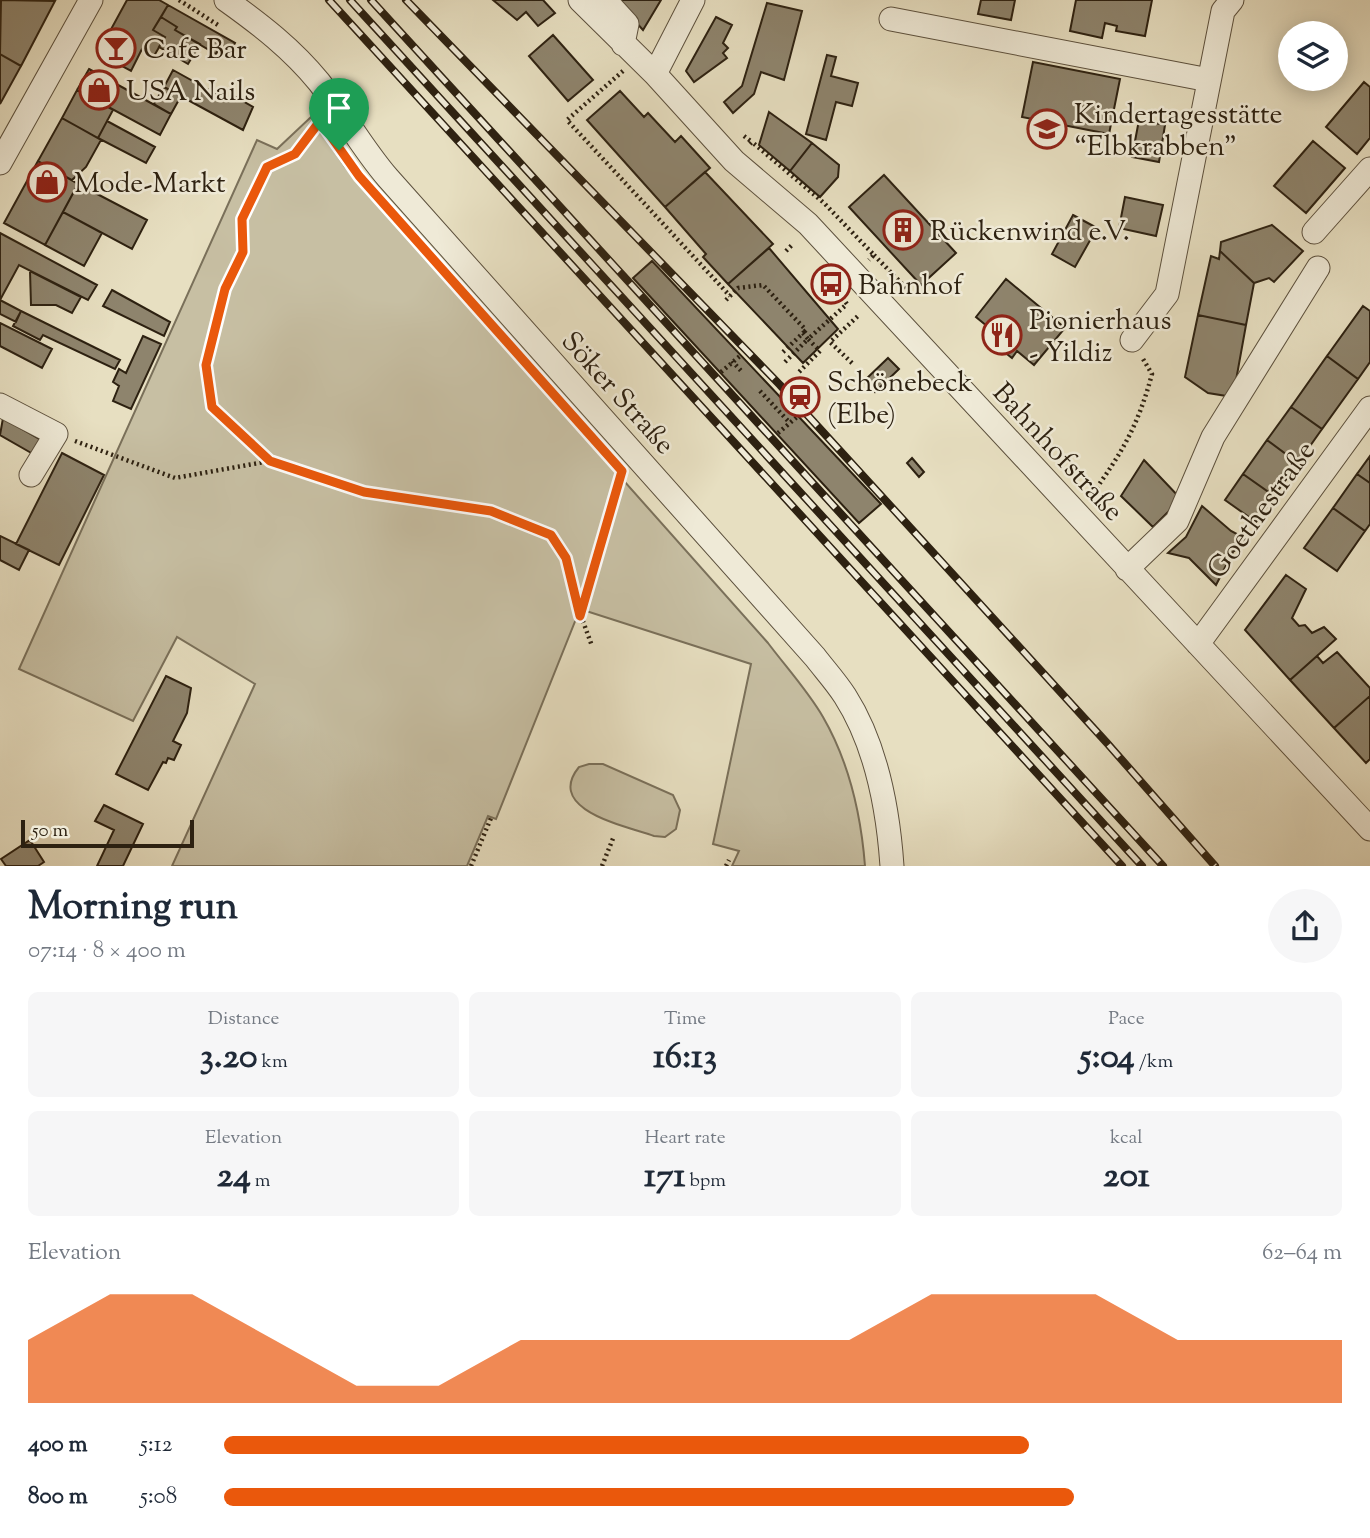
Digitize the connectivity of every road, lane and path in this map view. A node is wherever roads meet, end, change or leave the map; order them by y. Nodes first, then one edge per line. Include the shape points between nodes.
1 (91, 0) edge
2 (179, 0) edge
3 (226, 0) edge
4 (580, 0) edge
5 (605, 0) edge
6 (693, 0) edge
7 (1232, 0) edge
8 (891, 19) dead end
9 (224, 29) dead end
10 (630, 51) junction
11 (655, 74) junction
12 (1209, 80) junction
13 (315, 112) dead end
14 (320, 121) junction
15 (326, 130) dead end
16 (0, 163) edge
17 (1370, 169) edge
18 (1314, 232) dead end
19 (793, 244) dead end
20 (786, 251) dead end
21 (1318, 268) dead end
22 (840, 295) dead end
23 (859, 315) dead end
24 (803, 334) junction
25 (808, 339) junction
26 (1132, 340) joint
27 (783, 352) dead end
28 (740, 355) dead end
29 (732, 362) junction
30 (785, 362) dead end
31 (852, 363) dead end
32 (721, 372) dead end
33 (743, 373) dead end
34 (797, 374) dead end
35 (760, 391) dead end
36 (0, 405) edge
37 (1370, 408) edge
38 (797, 417) dead end
39 (790, 423) junction
40 (778, 433) dead end
41 (56, 434) junction
42 (270, 461) junction
43 (612, 461) dead end
44 (622, 471) junction
45 (31, 475) dead end
46 (631, 482) dead end
47 (1078, 514) junction
48 (1127, 569) junction
49 (580, 616) junction
50 (1198, 644) junction
51 (592, 646) dead end
52 (491, 818) dead end
53 (1370, 829) edge
54 (614, 836) dead end
55 (729, 860) dead end
56 (471, 866) edge
57 (602, 866) edge
58 (726, 866) edge
59 (892, 866) edge

1 - 16 street
2 - 9 path
3 - 59 street, Söker Straße via 294,54 388,178 816,657 845,697 867,740 883,788
4 - 10 street, Bahnhofstraße
5 - 10 street via 627,24
6 - 11 street
7 - 12 street via 1223,11
8 - 12 street
10 - 11 street, Bahnhofstraße
10 - 24 path via 567,120 728,298 738,288 763,285 806,330
11 - 47 street, Bahnhofstraße via 734,161 808,224
12 - 26 street via 1167,294
13 - 14 path
14 - 15 path
14 - 42 path via 295,154 267,167 242,219 243,252 225,289 206,365 212,407
17 - 18 street
19 - 20 path
21 - 48 street via 1213,437 1177,521
22 - 25 path via 847,304
23 - 31 path via 830,342
24 - 25 path
24 - 27 path
25 - 30 path
25 - 34 path via 820,351
26 - 47 path via 1152,374 1139,418
28 - 29 path
29 - 32 path
29 - 33 path
35 - 39 path
36 - 41 street
37 - 50 street, Goethestraße
38 - 39 path
39 - 40 path
41 - 42 path via 175,478
41 - 45 street
42 - 49 path via 364,492 491,511 551,535 566,558
43 - 44 path
44 - 46 path
44 - 49 path
47 - 48 street, Bahnhofstraße
48 - 50 street, Bahnhofstraße
49 - 51 path
50 - 53 street, Bahnhofstraße
52 - 56 path
54 - 57 path
55 - 58 path

